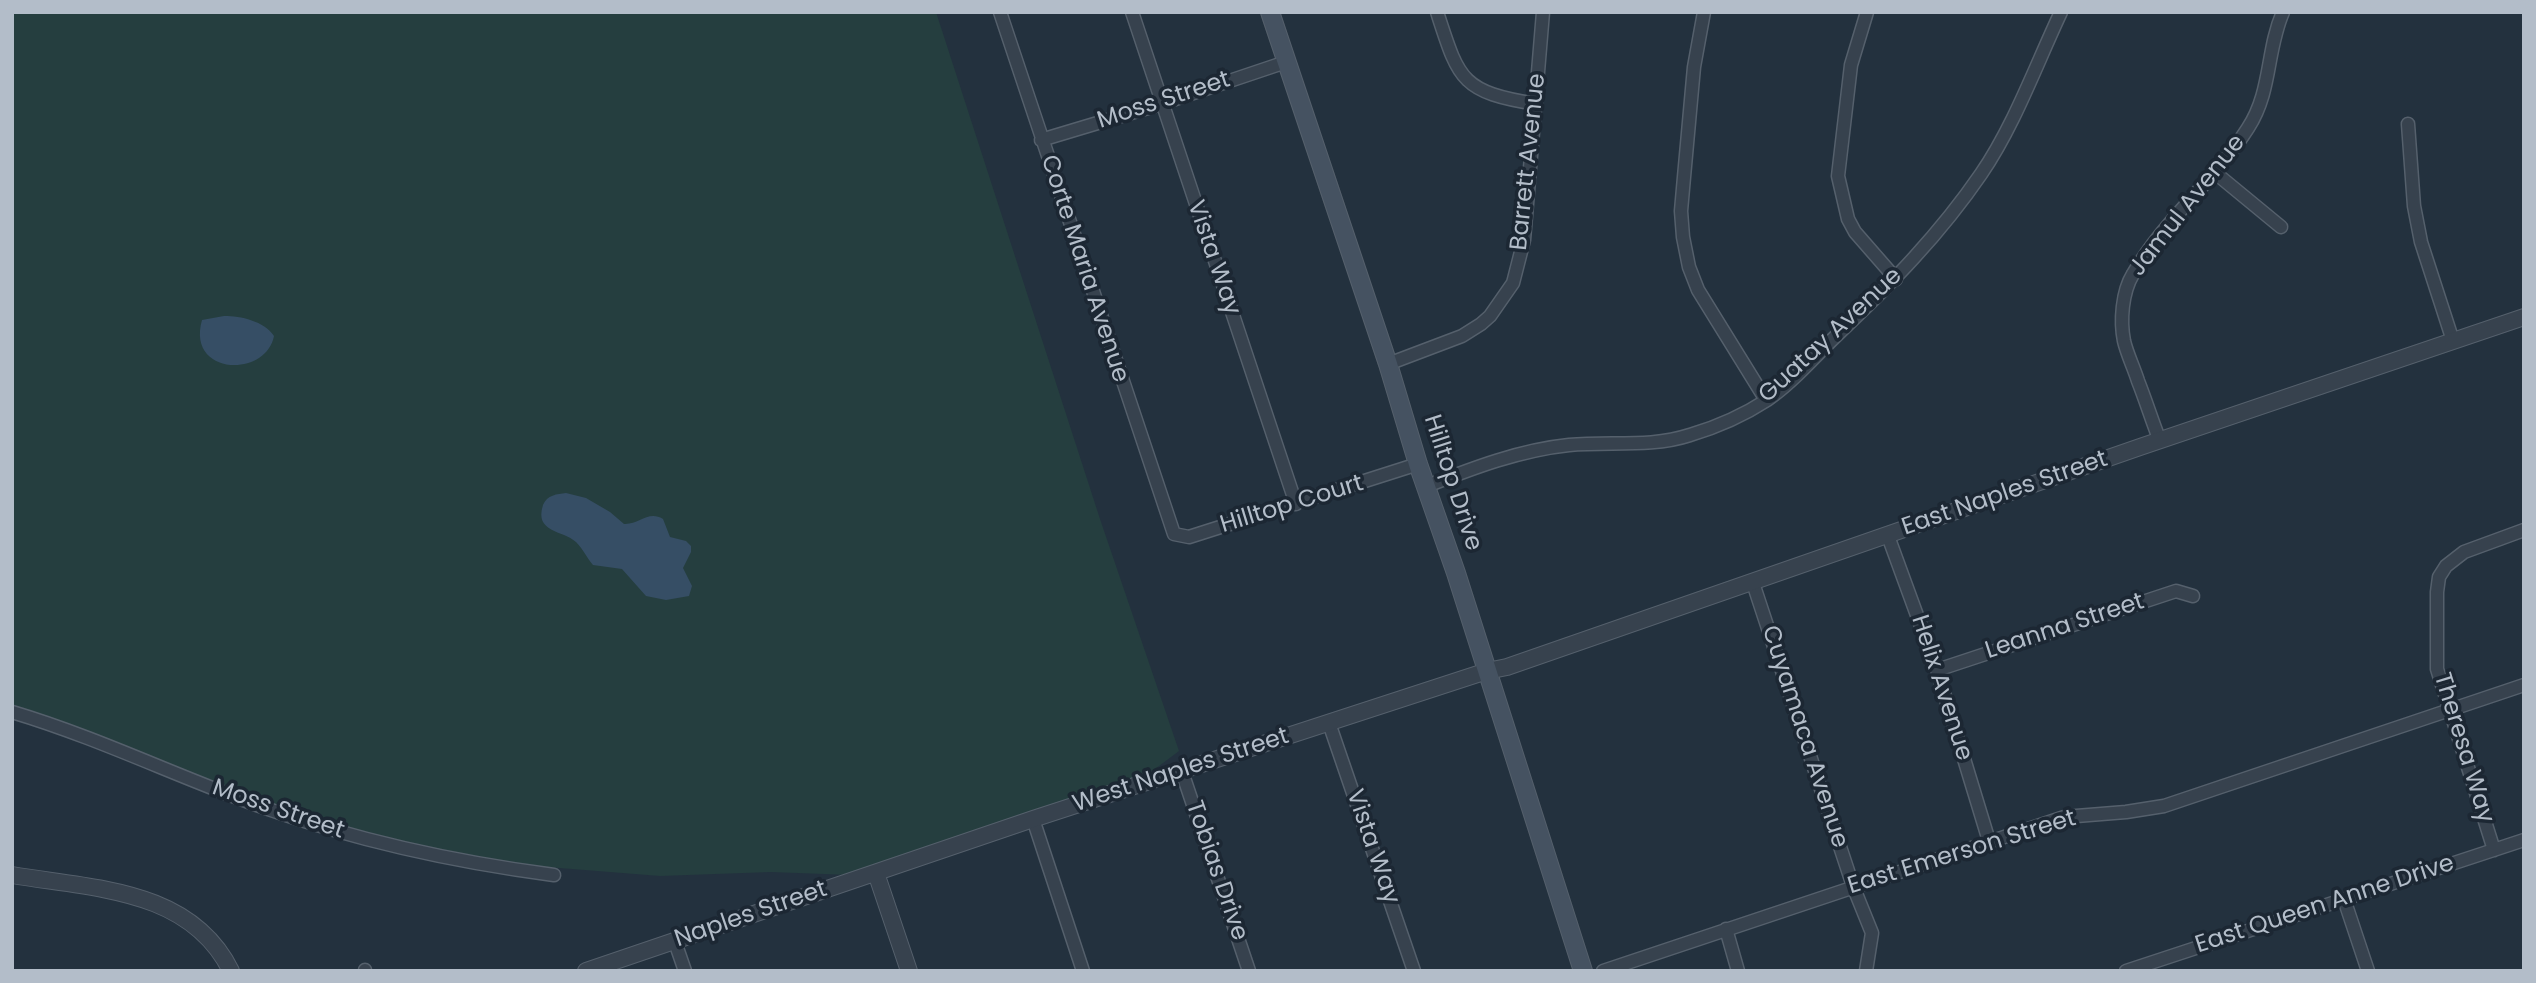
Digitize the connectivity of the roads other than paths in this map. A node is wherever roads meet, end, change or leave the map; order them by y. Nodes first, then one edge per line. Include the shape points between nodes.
1 (1000, 12) edge
2 (1132, 12) edge
3 (1270, 12) edge
4 (1437, 12) edge
5 (1543, 12) edge
6 (1704, 12) edge
7 (1867, 12) edge
8 (2061, 12) edge
9 (2283, 12) edge
10 (1286, 62) junction
11 (1161, 104) junction
12 (1535, 104) junction
13 (2408, 124) dead end
14 (1041, 140) junction
15 (2213, 171) junction
16 (2281, 227) dead end
17 (1896, 279) junction
18 (2524, 317) edge
19 (2453, 341) junction
20 (1388, 364) junction
21 (1766, 400) junction
22 (2160, 441) junction
23 (1419, 464) junction
24 (1427, 486) junction
25 (1296, 504) junction
26 (1169, 525) joint
27 (2524, 530) edge
28 (1888, 536) junction
29 (1754, 583) junction
30 (2193, 596) dead end
31 (1937, 670) junction
32 (1487, 671) junction
33 (2524, 685) edge
34 (2449, 709) junction
35 (12, 712) edge
36 (1329, 723) junction
37 (1182, 772) junction
38 (1033, 819) junction
39 (2524, 840) edge
40 (1989, 841) junction
41 (2494, 850) junction
42 (876, 873) junction
43 (12, 875) edge
44 (554, 875) dead end
45 (1853, 886) junction
46 (2344, 899) junction
47 (1726, 929) junction
48 (675, 942) junction
49 (231, 971) edge
50 (586, 971) edge
51 (685, 971) edge
52 (909, 971) edge
53 (1083, 971) edge
54 (1249, 971) edge
55 (1414, 971) edge
56 (1583, 971) edge
57 (1603, 971) edge
58 (1738, 971) edge
59 (1867, 971) edge
60 (2126, 971) edge
61 (2368, 971) edge

1 - 14 street, Corte Maria Avenue
2 - 11 street, Vista Way
3 - 10 main road, Hilltop Drive
4 - 12 street via 1453,61 1466,78 1491,95
5 - 12 street, Barrett Avenue
6 - 21 street via 1694,67 1681,211 1683,237 1698,290
7 - 17 street via 1851,65 1838,176 1847,219
8 - 17 street, Guatay Avenue via 1981,174
9 - 15 street, Jamul Avenue via 2264,98 2249,127
10 - 11 street, Moss Street
10 - 20 main road, Hilltop Drive
11 - 14 street, Moss Street
11 - 25 street, Vista Way
12 - 20 street, Barrett Avenue via 1524,240 1513,283 1481,324 1462,336
13 - 19 street via 2421,242
14 - 26 street, Corte Maria Avenue
15 - 16 street
15 - 22 street, Jamul Avenue via 2132,275 2125,299 2124,340
17 - 21 street, Guatay Avenue
18 - 19 street, East Naples Street
19 - 22 street, East Naples Street
20 - 23 main road, Hilltop Drive
21 - 24 street, Guatay Avenue via 1740,416 1660,443 1554,448 1506,457
22 - 28 street, East Naples Street
23 - 24 main road, Hilltop Drive
23 - 25 street, Hilltop Court
24 - 32 main road, Hilltop Drive
25 - 26 street, Hilltop Court via 1189,537 1174,534
27 - 34 street, Theresa Way via 2464,552 2439,577 2437,668
28 - 29 street, East Naples Street
28 - 31 street, Helix Avenue
29 - 32 street, East Naples Street
29 - 45 street, Cuyamaca Avenue
30 - 31 street, Leanna Street via 2176,591
31 - 40 street, Helix Avenue
32 - 36 street, West Naples Street
32 - 56 main road, Hilltop Drive
33 - 34 street, East Emerson Street
34 - 40 street, East Emerson Street via 2164,806 2064,817
34 - 41 street, Theresa Way
35 - 44 street, Moss Street via 314,824 468,863
36 - 37 street, West Naples Street
36 - 55 street, Vista Way
37 - 38 street, West Naples Street
37 - 54 street, Tobias Drive
38 - 42 street, West Naples Street
38 - 53 street
39 - 41 street, East Queen Anne Drive
40 - 45 street, East Emerson Street
41 - 46 street, East Queen Anne Drive
42 - 48 street, Naples Street
42 - 52 street
43 - 49 street via 121,893 167,907 194,923 220,950
45 - 47 street, East Emerson Street
45 - 59 street, Cuyamaca Avenue via 1872,933
46 - 60 street, East Queen Anne Drive
46 - 61 street
47 - 57 street, East Emerson Street
47 - 58 street
48 - 50 street, Naples Street
48 - 51 street

